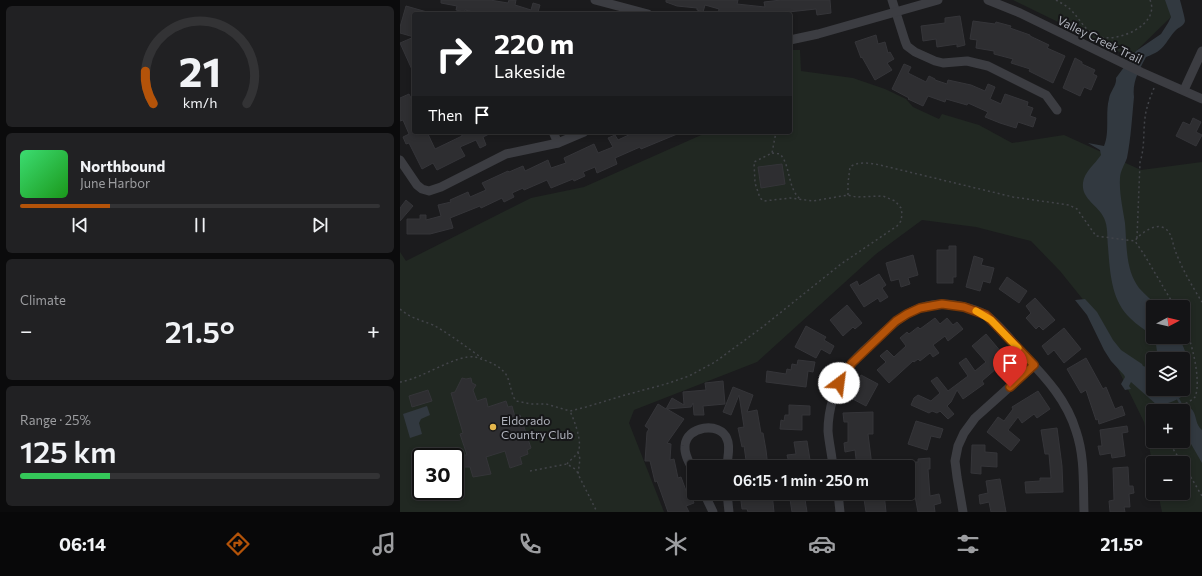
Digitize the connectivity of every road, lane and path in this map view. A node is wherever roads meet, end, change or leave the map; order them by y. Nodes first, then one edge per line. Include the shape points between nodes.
1 (595, 0) edge
2 (892, 0) edge
3 (938, 0) edge
4 (988, 0) edge
5 (1056, 0) edge
6 (1150, 0) edge
7 (896, 11) junction
8 (640, 12) edge
9 (792, 40) edge
10 (792, 46) edge
11 (1202, 51) edge
12 (792, 56) edge
13 (1154, 88) dead end
14 (1184, 90) junction
15 (1202, 99) edge
16 (1058, 110) dead end
17 (554, 134) edge
18 (579, 134) edge
19 (776, 134) edge
20 (558, 143) junction
21 (772, 153) junction
22 (400, 160) edge
23 (848, 195) junction
24 (800, 199) junction
25 (1137, 238) junction
26 (1135, 241) junction
27 (1171, 300) edge
28 (1202, 302) edge
29 (400, 309) edge
30 (1190, 338) edge
31 (483, 360) junction
32 (1034, 365) junction
33 (400, 382) edge
34 (1182, 404) edge
35 (570, 410) junction
36 (578, 452) junction
37 (688, 460) edge
38 (727, 460) edge
39 (833, 460) edge
40 (567, 464) junction
41 (530, 471) dead end
42 (578, 474) junction
43 (1190, 477) edge
44 (1202, 496) edge
45 (707, 500) edge
46 (728, 500) edge
47 (839, 500) edge
48 (597, 512) edge
49 (713, 512) edge
50 (729, 512) edge
51 (840, 512) edge
52 (963, 512) edge
53 (1084, 512) edge

1 - 8 street
2 - 7 street
3 - 7 street
4 - 14 street, Valley Creek Trail
5 - 6 path via 1072,11 1088,31 1105,38 1124,35 1144,24 1153,8
7 - 9 street
7 - 16 street via 907,46 915,52 939,62 967,61 988,66 1046,95
10 - 12 path
11 - 14 street
13 - 25 path via 1148,103 1139,168
14 - 15 street, Valley Creek Trail
17 - 20 street
18 - 20 street
19 - 21 path
20 - 22 street via 506,154 441,187 426,191 417,185
21 - 24 path via 780,154 784,158 792,187
21 - 24 path via 754,162 760,198 764,201
23 - 24 path via 813,201
23 - 26 path via 850,167 868,163 1013,197 1070,205 1077,209 1096,236
23 - 35 path via 883,196 895,201 901,208 901,221 898,226 841,264 715,362 676,381
25 - 26 path
25 - 28 path via 1158,226 1166,229
26 - 27 path
29 - 31 path via 412,318 440,329
30 - 34 path via 1195,349 1200,382 1195,397
31 - 33 path via 467,357
31 - 35 path via 495,364 505,374 516,401
32 - 39 street via 986,315 979,312 942,304 920,308 907,314 857,357 841,379 831,408 829,424
32 - 52 street via 975,418 964,432 955,461
32 - 53 street via 1063,401 1076,430 1082,458
35 - 36 path via 578,437
36 - 40 path
36 - 42 path
37 - 38 street via 685,444 691,435 706,428 716,429 727,438
40 - 41 path
40 - 42 path
42 - 48 path
43 - 44 path
45 - 49 street
46 - 50 street
47 - 51 street

